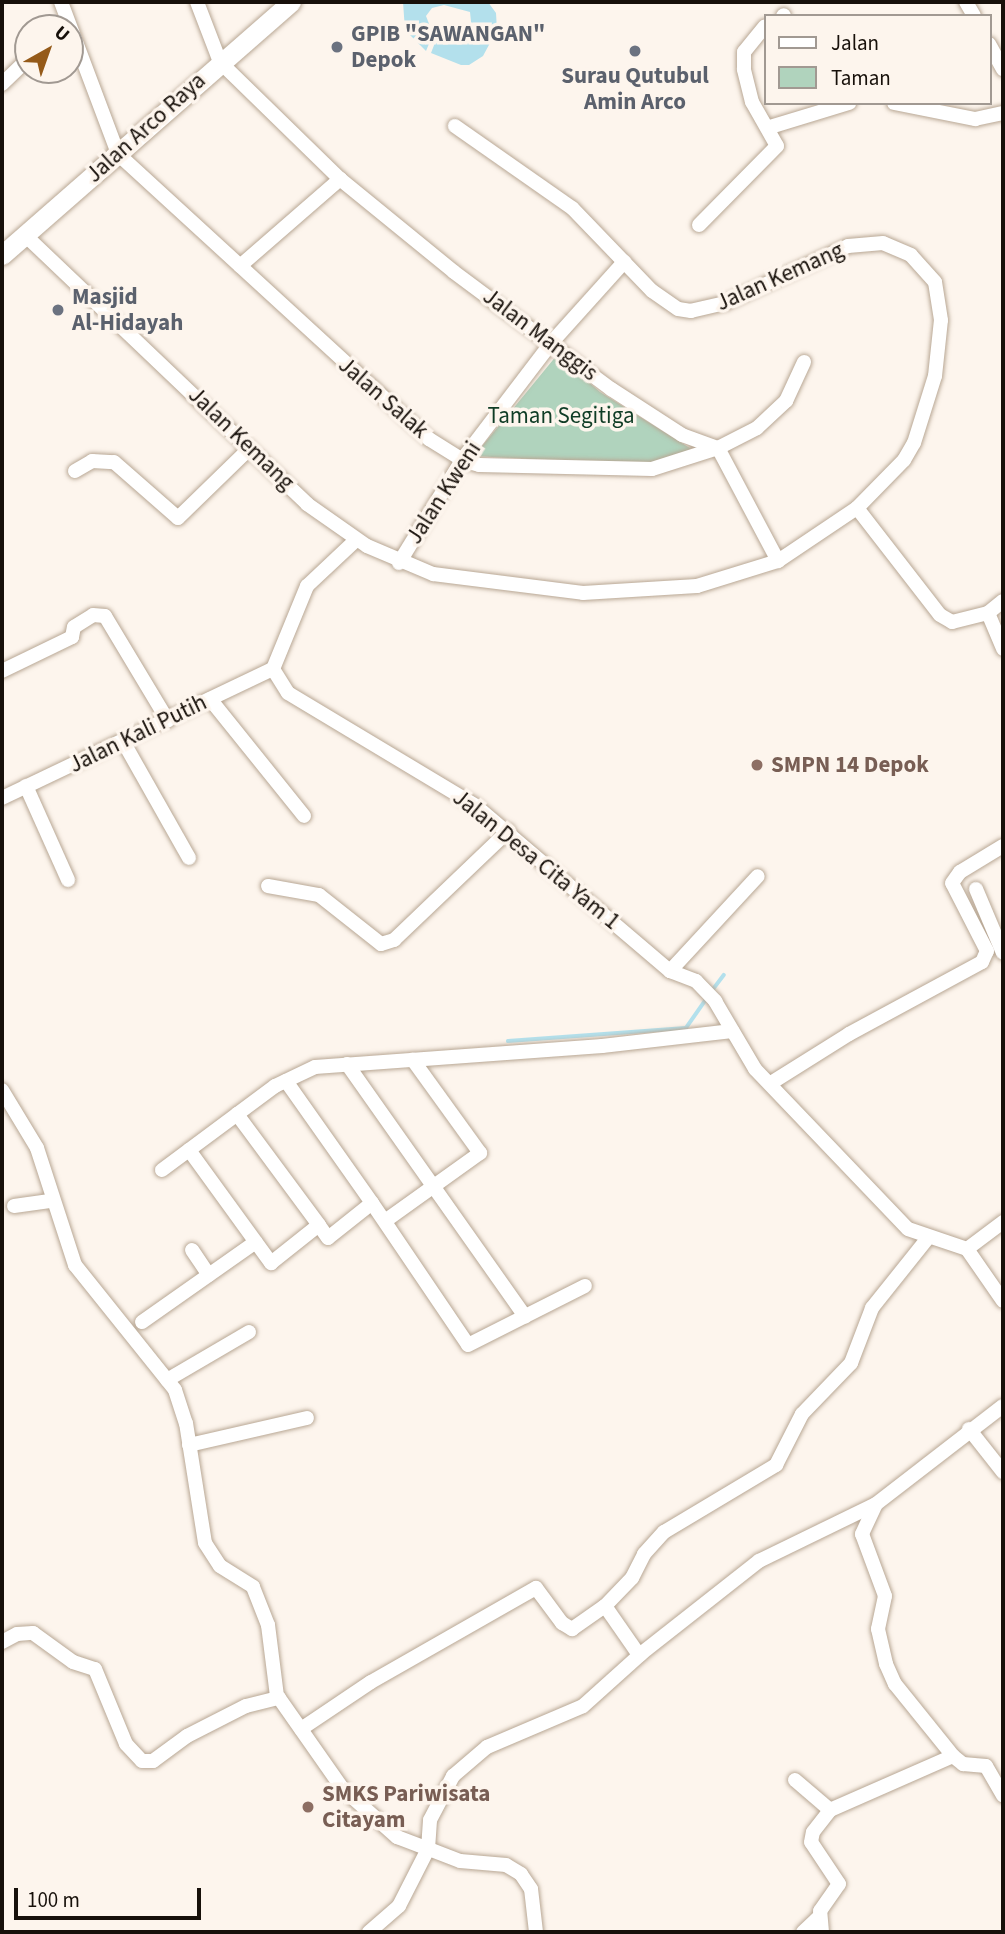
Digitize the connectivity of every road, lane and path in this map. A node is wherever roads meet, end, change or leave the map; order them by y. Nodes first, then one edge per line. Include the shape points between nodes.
1 (197, 2) edge
2 (291, 2) edge
3 (764, 27) edge
4 (991, 48) edge
5 (220, 62) junction
6 (84, 65) edge
7 (1003, 69) edge
8 (842, 105) edge
9 (905, 105) edge
10 (1003, 113) edge
11 (455, 126) dead end
12 (770, 127) junction
13 (118, 154) junction
14 (340, 179) junction
15 (699, 225) dead end
16 (27, 237) junction
17 (2, 256) edge
18 (624, 262) junction
19 (240, 267) junction
20 (552, 342) junction
21 (804, 362) dead end
22 (250, 448) junction
23 (718, 448) junction
24 (461, 460) junction
25 (75, 471) dead end
26 (857, 508) junction
27 (356, 540) junction
28 (778, 561) junction
29 (399, 563) junction
30 (1003, 601) edge
31 (988, 613) junction
32 (1003, 649) edge
33 (274, 669) junction
34 (2, 671) edge
35 (210, 699) junction
36 (168, 721) junction
37 (124, 743) junction
38 (26, 786) junction
39 (2, 799) edge
40 (304, 816) dead end
41 (508, 831) junction
42 (1003, 846) edge
43 (189, 858) dead end
44 (758, 876) dead end
45 (68, 880) dead end
46 (268, 886) dead end
47 (976, 889) dead end
48 (1003, 953) edge
49 (670, 971) junction
50 (732, 1031) junction
51 (413, 1060) junction
52 (347, 1064) junction
53 (286, 1081) junction
54 (771, 1083) junction
55 (2, 1092) edge
56 (237, 1114) junction
57 (189, 1150) junction
58 (162, 1170) dead end
59 (435, 1188) junction
60 (50, 1201) junction
61 (373, 1203) junction
62 (14, 1206) dead end
63 (385, 1221) junction
64 (1003, 1222) edge
65 (319, 1225) junction
66 (927, 1239) junction
67 (256, 1242) junction
68 (192, 1250) dead end
69 (967, 1250) junction
70 (209, 1275) junction
71 (585, 1286) dead end
72 (1003, 1301) edge
73 (525, 1316) junction
74 (142, 1322) dead end
75 (249, 1332) dead end
76 (167, 1380) junction
77 (1003, 1406) edge
78 (307, 1418) dead end
79 (969, 1429) junction
80 (190, 1445) junction
81 (1003, 1472) edge
82 (876, 1504) junction
83 (605, 1606) junction
84 (2, 1642) edge
85 (639, 1655) junction
86 (277, 1696) junction
87 (301, 1728) junction
88 (953, 1756) junction
89 (795, 1780) dead end
90 (1003, 1796) edge
91 (830, 1810) junction
92 (428, 1849) junction
93 (820, 1925) edge
94 (369, 1932) edge
95 (536, 1932) edge
96 (803, 1932) edge

1 - 5 street
2 - 5 main road, Jalan Arco Raya
3 - 12 street via 744,52 744,69 752,102
4 - 7 street
5 - 13 main road, Jalan Arco Raya
5 - 14 street, Jalan Manggis
6 - 13 street
8 - 12 street
9 - 10 street via 975,118
11 - 18 street, Jalan Kemang via 572,208
12 - 15 street via 776,148
13 - 16 main road, Jalan Arco Raya
13 - 19 street, Jalan Salak
14 - 19 street
14 - 20 street, Jalan Manggis via 454,272
16 - 17 main road, Jalan Arco Raya
16 - 22 street, Jalan Kemang
18 - 20 street, Jalan Kweni
18 - 26 street, Jalan Kemang via 666,303 691,311 725,303 857,244 899,248 925,266 942,301 935,376 914,443 895,471
19 - 24 street, Jalan Salak via 387,405
20 - 23 street, Jalan Manggis via 663,424
20 - 24 street, Jalan Kweni
21 - 23 street via 799,380 771,416
22 - 25 street via 178,518 114,462 92,461
22 - 27 street, Jalan Kemang via 307,503
23 - 24 street, Jalan Salak via 652,469 480,465
23 - 28 street
24 - 29 street, Jalan Kweni
26 - 28 street, Jalan Kemang
26 - 31 street via 940,615 953,622
27 - 29 street, Jalan Kemang
27 - 33 street via 307,586
28 - 29 street, Jalan Kemang via 696,586 594,593 479,582
30 - 31 street
31 - 32 street
33 - 35 street, Jalan Kali Putih
33 - 41 street, Jalan Desa Cita Yam 1 via 284,688 298,699 407,762
34 - 36 street via 72,637 74,627 93,615 105,615
35 - 36 street, Jalan Kali Putih
35 - 40 street
36 - 37 street, Jalan Kali Putih
37 - 38 street, Jalan Kali Putih
37 - 43 street
38 - 39 street, Jalan Kali Putih
38 - 45 street
41 - 46 street via 394,940 381,944 319,895
41 - 49 street, Jalan Desa Cita Yam 1
42 - 54 street via 960,872 953,883 988,951 982,962 849,1034
44 - 49 street
47 - 48 street
49 - 50 street, Jalan Desa Cita Yam 1 via 696,981 715,1001
50 - 51 street
50 - 54 street via 750,1063
51 - 52 street
51 - 59 street via 480,1153
52 - 53 street via 315,1067
52 - 59 street
53 - 56 street
53 - 61 street
54 - 66 street via 908,1229
55 - 60 street via 37,1148
56 - 57 street
56 - 65 street
57 - 58 street
57 - 67 street
59 - 63 street
59 - 73 street
60 - 62 street
60 - 76 street via 75,1265
61 - 63 street
61 - 65 street via 328,1237
63 - 73 street via 468,1345
64 - 69 street
65 - 67 street via 271,1262
66 - 69 street
66 - 83 street via 876,1301 850,1363 802,1414 776,1465 664,1532 644,1553 632,1578
67 - 70 street
68 - 70 street
69 - 72 street
70 - 74 street
71 - 73 street
75 - 76 street
76 - 80 street via 180,1402
77 - 79 street
78 - 80 street
79 - 81 street
79 - 82 street
80 - 86 street via 205,1543 220,1566 253,1587 268,1625
82 - 85 street via 759,1561
82 - 88 street via 862,1534 885,1596 880,1644 895,1684
83 - 85 street
83 - 87 street via 572,1629 562,1623 536,1588 371,1682
84 - 86 street via 17,1634 33,1633 74,1661 95,1669 127,1744 142,1761 153,1761 206,1726
85 - 92 street via 583,1706 487,1747 463,1765 445,1787 430,1820
86 - 87 street
87 - 92 street via 351,1798 397,1837
88 - 90 street via 963,1764 986,1766
88 - 91 street
89 - 91 street
91 - 93 street via 811,1842 838,1889
92 - 94 street via 398,1906
92 - 95 street via 460,1861 506,1865 521,1874 531,1889
93 - 96 street

